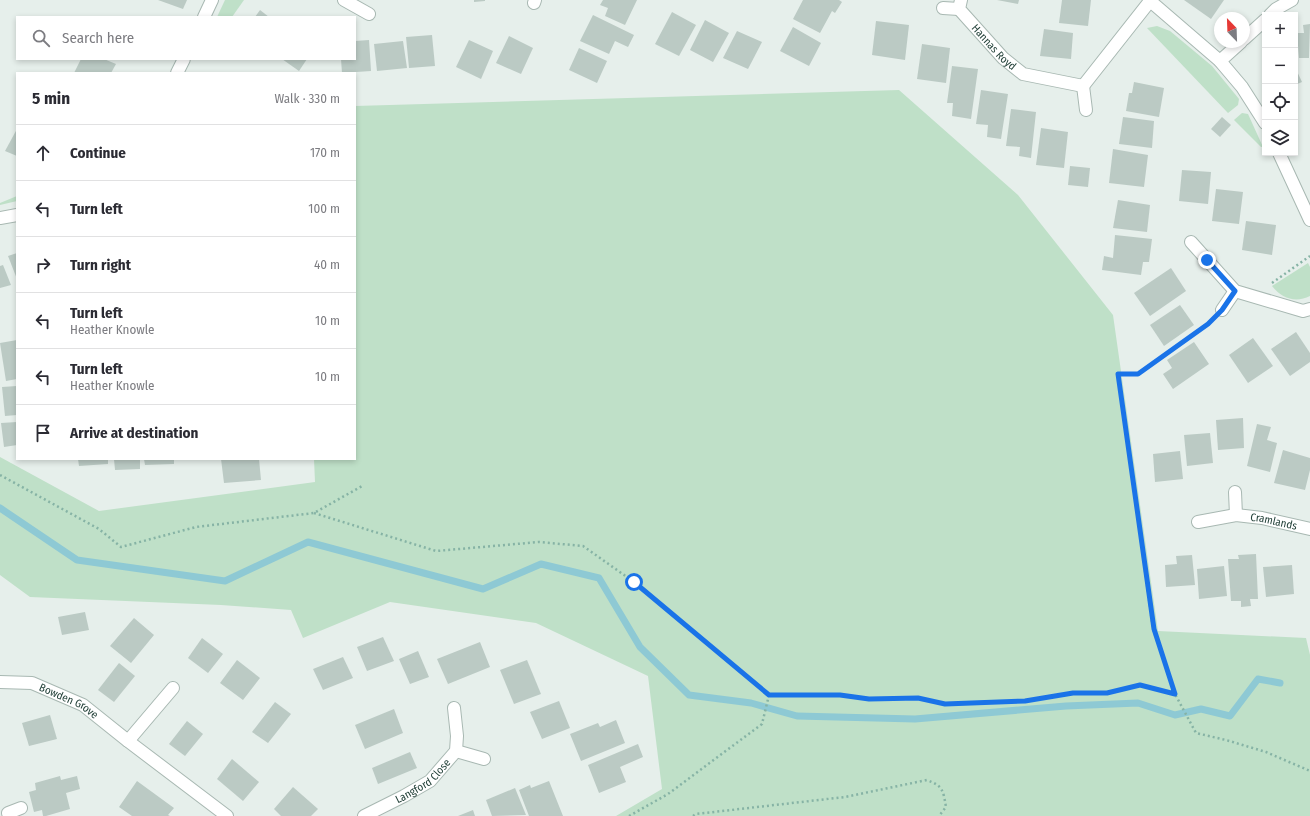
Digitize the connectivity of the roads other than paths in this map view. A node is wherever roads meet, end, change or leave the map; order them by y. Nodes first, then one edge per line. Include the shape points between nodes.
1 (212, 0) edge
2 (344, 0) edge
3 (1150, 0) edge
4 (1292, 0) edge
5 (960, 4) edge
6 (944, 8) dead end
7 (1273, 12) edge
8 (369, 14) dead end
9 (204, 16) edge
10 (1262, 23) edge
11 (1250, 34) edge
12 (1234, 48) edge
13 (184, 60) edge
14 (1220, 61) junction
15 (178, 72) edge
16 (1083, 86) junction
17 (1086, 110) dead end
18 (1263, 120) edge
19 (1280, 156) edge
20 (16, 215) edge
21 (0, 218) edge
22 (1310, 220) edge
23 (1191, 242) dead end
24 (1235, 291) junction
25 (1310, 309) edge
26 (1222, 310) road end
27 (1235, 492) dead end
28 (1236, 515) junction
29 (1198, 522) dead end
30 (1310, 529) edge
31 (0, 682) edge
32 (173, 688) dead end
33 (454, 708) dead end
34 (128, 741) junction
35 (456, 751) junction
36 (484, 759) dead end
37 (21, 808) dead end
38 (9, 816) edge
39 (227, 816) edge
40 (364, 816) edge

1 - 9 street
2 - 8 street
3 - 14 street
3 - 16 street
4 - 7 street
5 - 6 street, Hannas Royd
5 - 16 street, Hannas Royd via 1003,58 1023,74
10 - 11 street
12 - 14 street
13 - 15 street
14 - 18 street via 1242,87
16 - 17 street
19 - 22 street
20 - 21 street
23 - 24 street
24 - 25 street via 1303,311
24 - 26 street
27 - 28 street, Cramlands
28 - 29 street, Cramlands
28 - 30 street, Cramlands
31 - 34 street, Bowden Grove via 32,683 83,705
32 - 34 street
33 - 35 street, Langford Close
34 - 39 street, Bowden Grove
35 - 36 street, Langford Close
35 - 40 street, Langford Close via 430,781
37 - 38 street via 8,813

